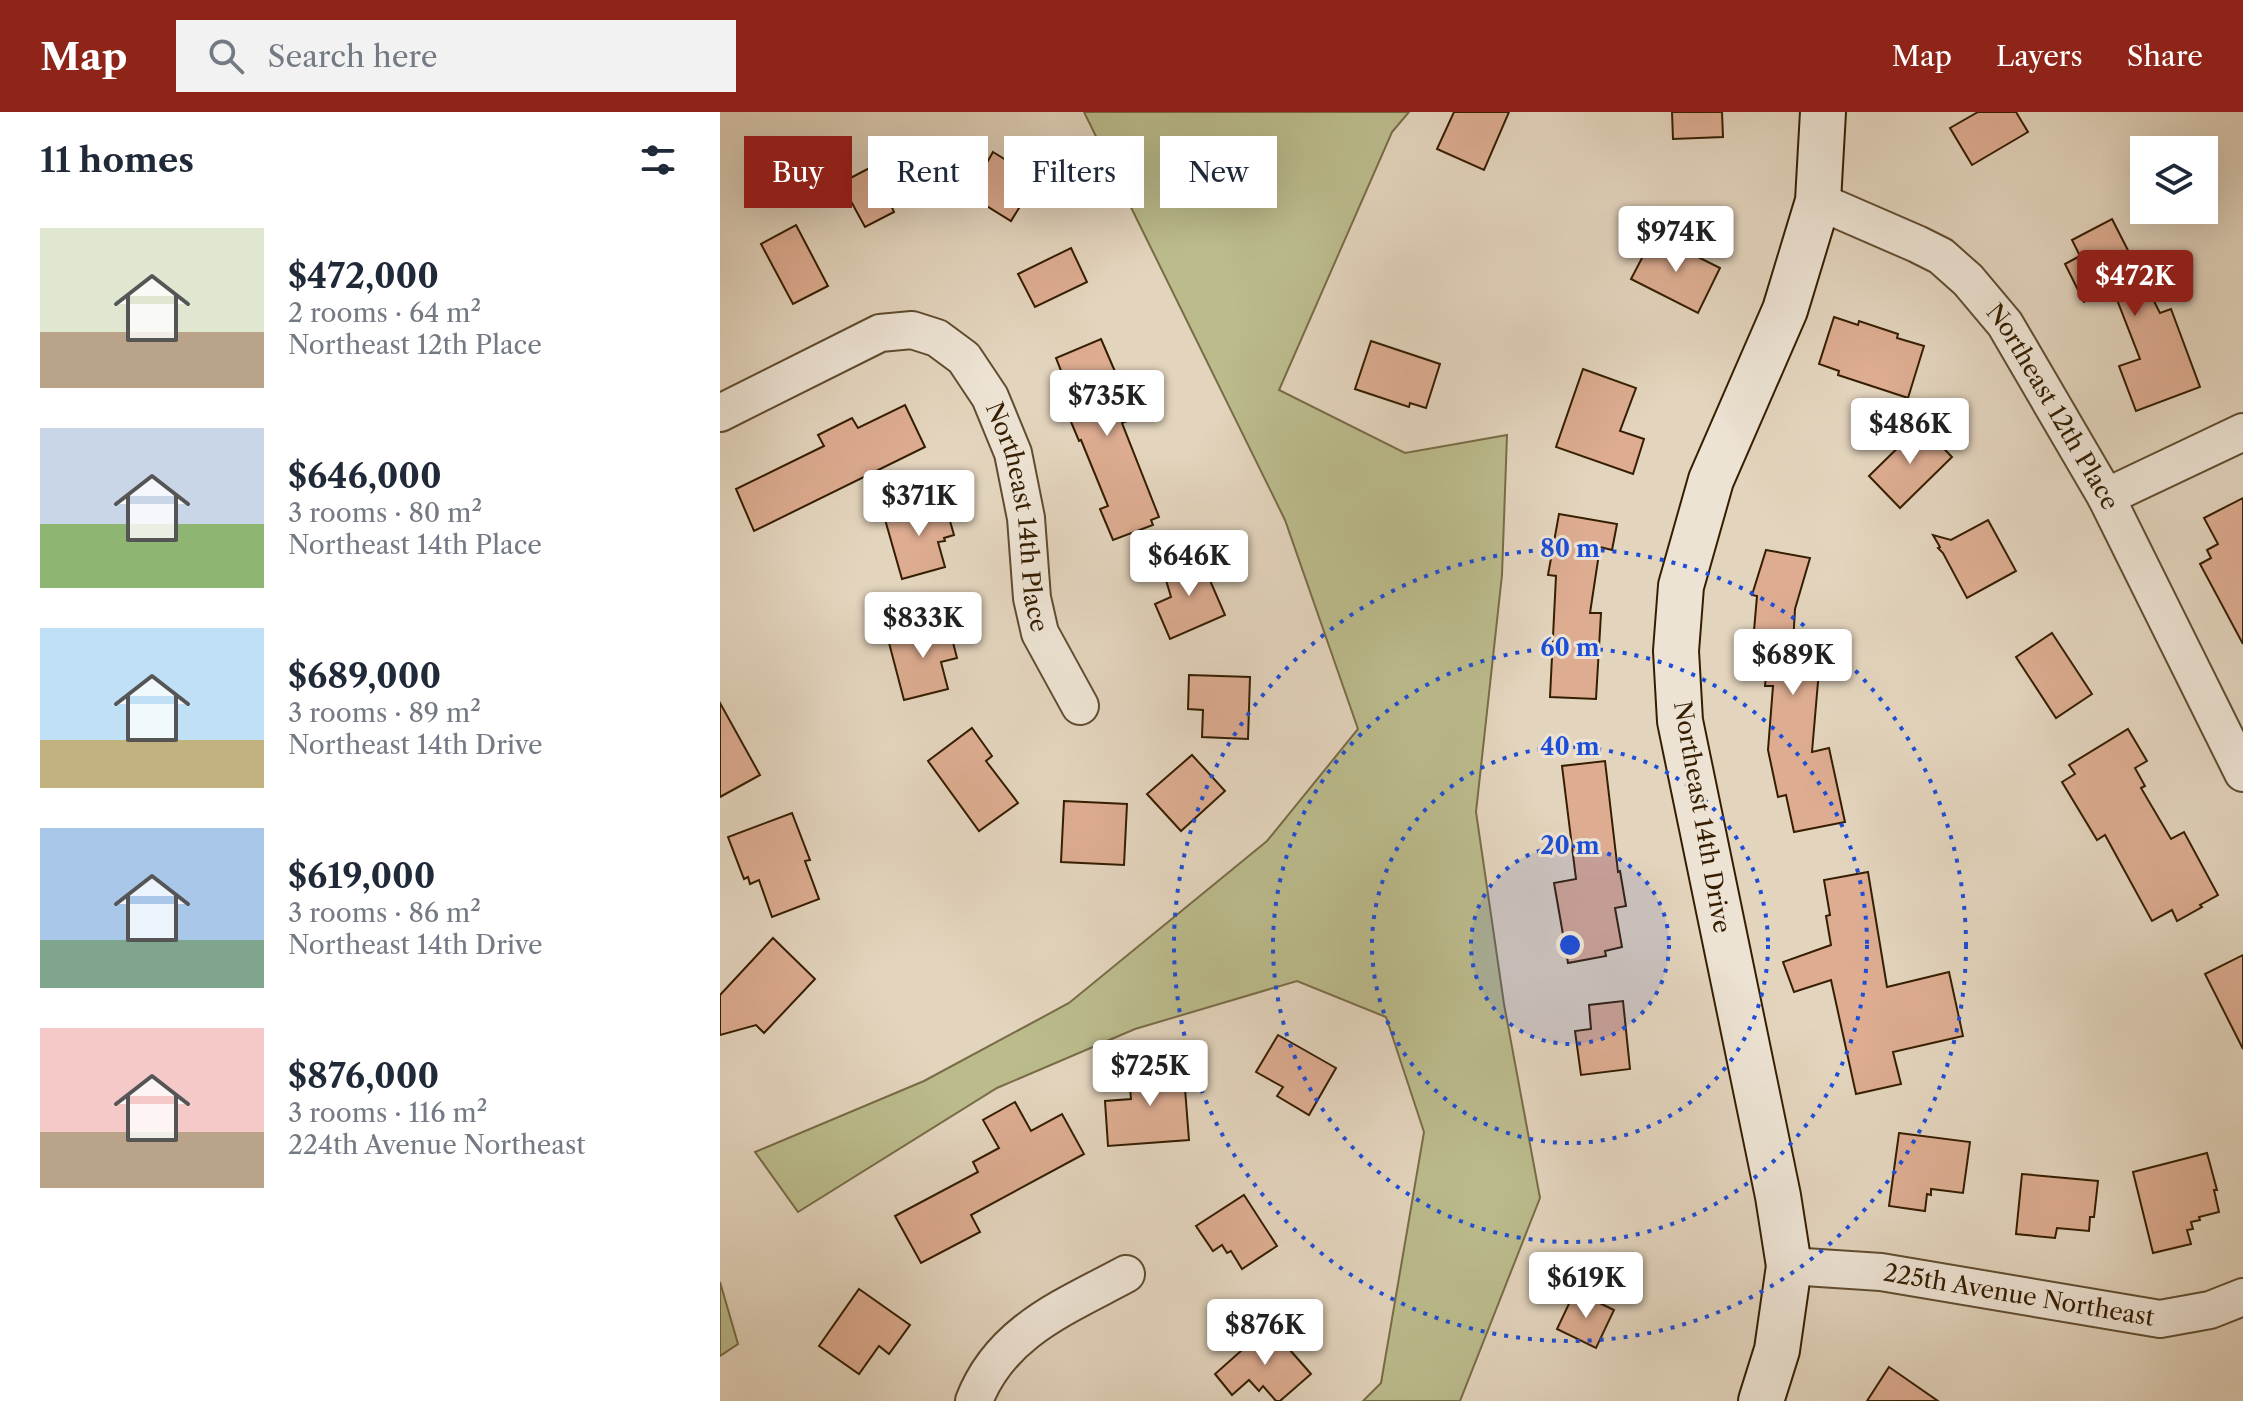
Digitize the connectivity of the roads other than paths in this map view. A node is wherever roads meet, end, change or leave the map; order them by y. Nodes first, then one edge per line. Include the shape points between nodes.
1 (1823, 112) edge
2 (1818, 201) junction
3 (720, 413) edge
4 (2243, 432) edge
5 (2106, 497) junction
6 (1080, 706) dead end
7 (2243, 773) edge
8 (1789, 1266) junction
9 (1126, 1274) dead end
10 (2243, 1297) edge
11 (974, 1401) edge
12 (1761, 1401) edge

1 - 2 street
2 - 5 street, Northeast 12th Place via 1941,256 1968,280 2005,324
2 - 8 street, Northeast 14th Drive via 1785,310 1711,480 1681,586 1676,651 1680,721
3 - 6 street, Northeast 14th Place via 880,333 912,330 937,338 964,358 990,397 1013,453 1040,633
4 - 5 street
5 - 7 street, Northeast 12th Place
8 - 10 street, 225th Avenue Northeast via 1881,1272 2160,1319 2210,1310
8 - 12 street, Northeast 14th Drive via 1777,1350
9 - 11 street via 1033,1324 1001,1353

